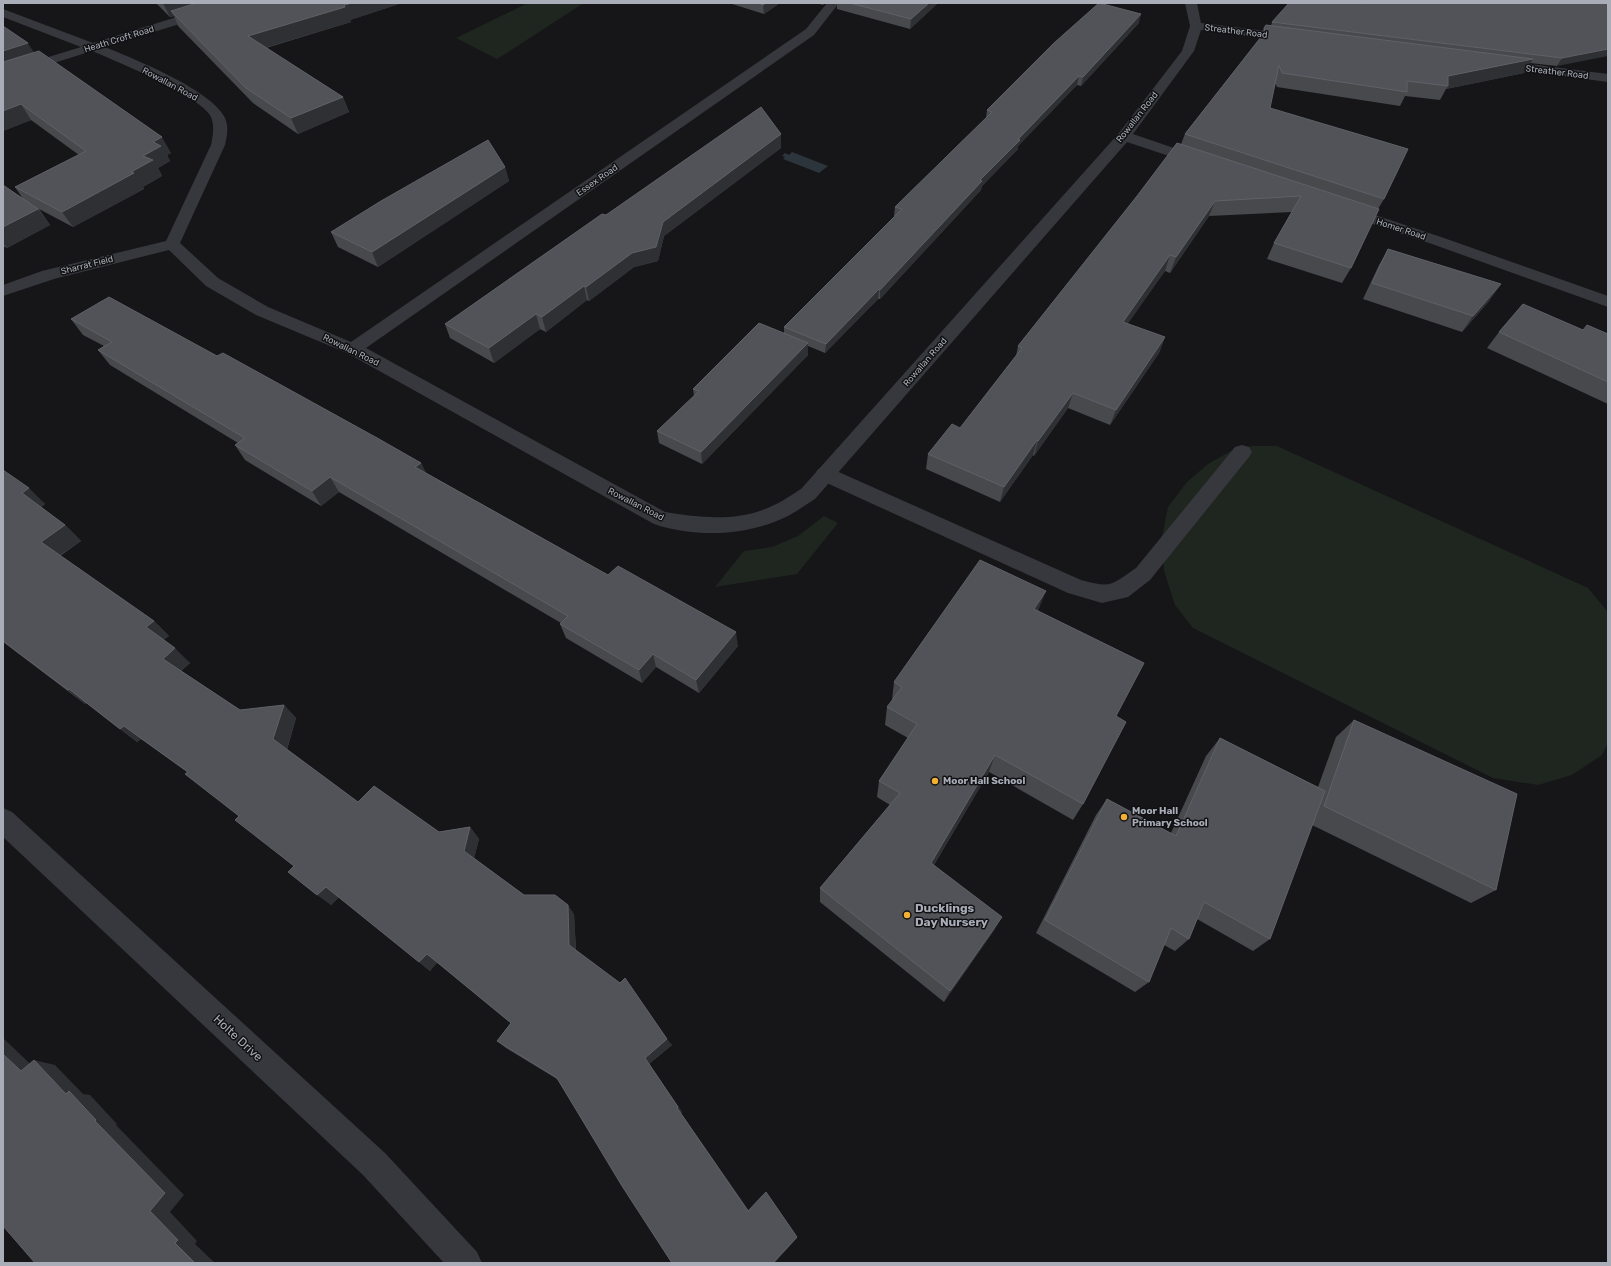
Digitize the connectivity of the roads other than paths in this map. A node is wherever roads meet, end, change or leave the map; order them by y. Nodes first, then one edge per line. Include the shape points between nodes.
1 (234, 3) edge
2 (833, 3) edge
3 (1191, 3) edge
4 (3, 13) edge
5 (1196, 26) junction
6 (1299, 39) edge
7 (93, 46) junction
8 (1489, 63) edge
9 (3, 75) edge
10 (1608, 78) edge
11 (1124, 136) junction
12 (1213, 166) edge
13 (1333, 206) edge
14 (172, 244) junction
15 (3, 291) edge
16 (1608, 302) edge
17 (353, 349) junction
18 (1242, 452) dead end
19 (825, 474) junction
20 (3, 820) edge
21 (466, 1263) edge

1 - 7 street, Heath Croft Road
2 - 17 street, Essex Road via 810,32
3 - 5 street
4 - 7 street, Rowallan Road
5 - 6 street, Streather Road
5 - 11 street, Rowallan Road via 1188,51
7 - 9 street, Heath Croft Road
7 - 14 street, Rowallan Road via 169,81 205,103 216,114 221,127 218,145
8 - 10 street, Streather Road
11 - 12 street
11 - 19 street, Rowallan Road
13 - 16 street, Homer Road
14 - 15 street, Sharrat Field via 48,275
14 - 17 street, Rowallan Road via 212,282 262,311
17 - 19 street, Rowallan Road via 661,519 705,526 737,525 774,514 808,494
18 - 19 street via 1143,574 1120,591 1102,594 1076,587
20 - 21 street, Holte Drive via 374,1164

